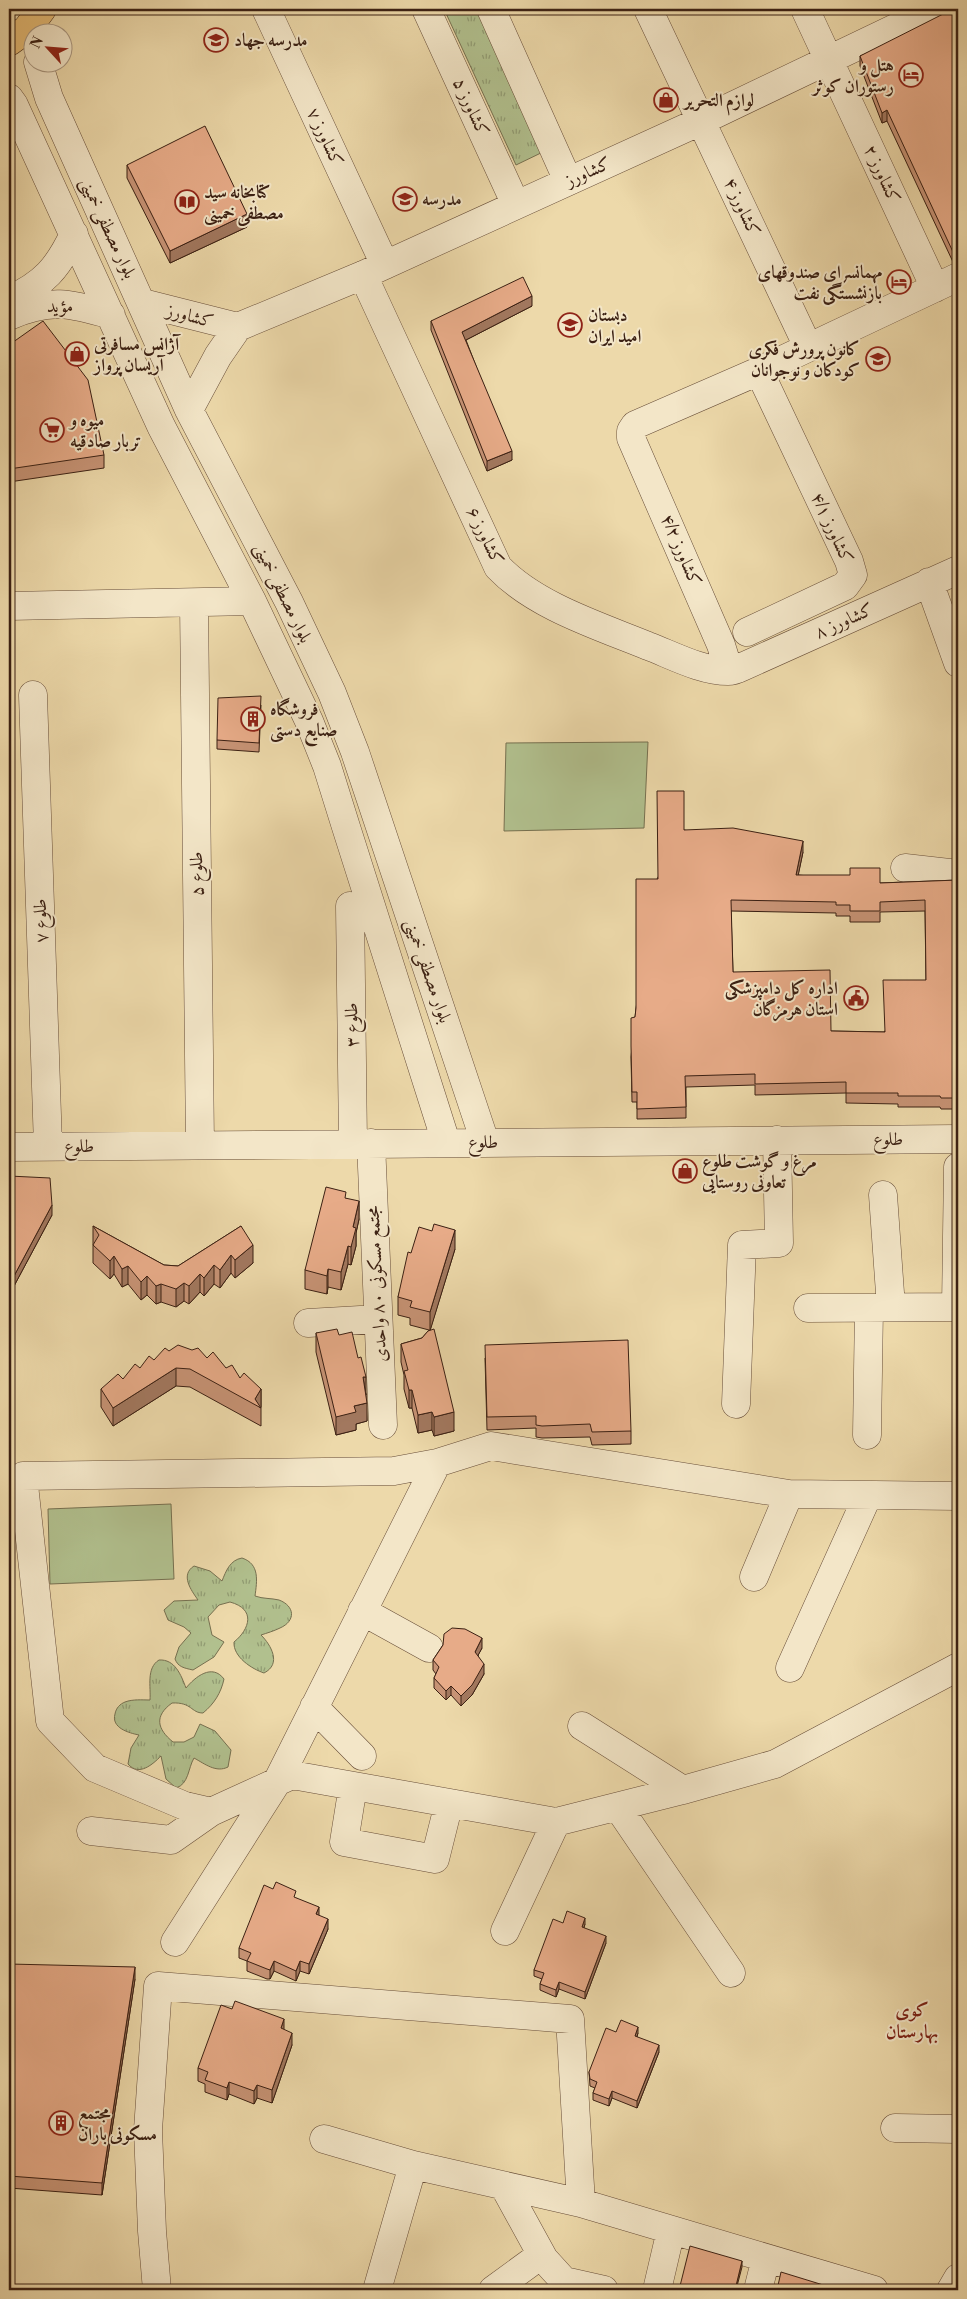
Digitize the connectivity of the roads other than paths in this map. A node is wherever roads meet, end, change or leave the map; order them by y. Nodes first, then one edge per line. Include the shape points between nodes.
1 (266, 9) edge
2 (426, 9) edge
3 (491, 9) edge
4 (648, 9) edge
5 (805, 9) edge
6 (935, 9) edge
7 (40, 18) edge
8 (9, 42) edge
9 (828, 60) junction
10 (41, 72) edge
11 (46, 92) junction
12 (11, 102) edge
13 (701, 121) junction
14 (568, 181) junction
15 (516, 205) junction
16 (74, 234) junction
17 (374, 270) junction
18 (947, 282) edge
19 (10, 297) edge
20 (143, 303) junction
21 (111, 315) junction
22 (238, 327) junction
23 (808, 348) junction
24 (759, 371) junction
25 (190, 410) junction
26 (958, 570) edge
27 (930, 582) junction
28 (252, 601) junction
29 (194, 604) junction
30 (9, 606) edge
31 (747, 632) dead end
32 (958, 663) edge
33 (729, 671) junction
34 (33, 695) dead end
35 (905, 868) dead end
36 (958, 874) edge
37 (350, 906) dead end
38 (422, 953) junction
39 (390, 963) junction
40 (958, 1139) edge
41 (777, 1140) junction
42 (446, 1142) junction
43 (485, 1142) junction
44 (362, 1143) junction
45 (200, 1145) junction
46 (9, 1146) edge
47 (48, 1146) junction
48 (958, 1167) edge
49 (883, 1195) dead end
50 (880, 1307) junction
51 (808, 1308) dead end
52 (308, 1323) dead end
53 (388, 1336) junction
54 (736, 1404) dead end
55 (383, 1425) dead end
56 (867, 1435) dead end
57 (437, 1463) junction
58 (789, 1494) junction
59 (868, 1495) junction
60 (958, 1496) edge
61 (754, 1577) dead end
62 (362, 1612) junction
63 (429, 1648) dead end
64 (958, 1667) edge
65 (790, 1668) dead end
66 (314, 1707) junction
67 (582, 1726) dead end
68 (362, 1756) dead end
69 (277, 1782) junction
70 (353, 1786) junction
71 (683, 1790) junction
72 (449, 1802) junction
73 (618, 1807) junction
74 (211, 1812) junction
75 (556, 1822) junction
76 (91, 1831) dead end
77 (505, 1931) dead end
78 (175, 1942) dead end
79 (730, 1972) dead end
80 (895, 2128) dead end
81 (958, 2129) edge
82 (324, 2139) dead end
83 (413, 2165) junction
84 (505, 2188) junction
85 (582, 2203) junction
86 (671, 2230) junction
87 (541, 2255) junction
88 (766, 2258) junction
89 (958, 2278) edge
90 (865, 2289) edge
91 (158, 2290) edge
92 (377, 2290) edge
93 (493, 2290) edge
94 (604, 2290) edge
95 (657, 2290) edge
96 (758, 2290) edge
97 (951, 2290) edge

1 - 17 street, کشاورز ۷
2 - 15 street, کشاورز ۵
3 - 14 street
4 - 13 street, کشاورز ۴
5 - 9 street, کشاورز ۲
6 - 9 street, کشاورز
7 - 8 main road
9 - 13 street, کشاورز
9 - 18 street, کشاورز ۲
10 - 11 street, بلوار مصطفی خمینی
11 - 12 street via 35,84 22,87
11 - 20 street, بلوار مصطفی خمینی
12 - 16 street, بلوار مصطفی خمینی
13 - 14 street, کشاورز
13 - 23 street, کشاورز ۴
14 - 15 street, کشاورز
15 - 17 street, کشاورز
16 - 19 street, مؤید via 63,259 40,283
16 - 21 street, بلوار مصطفی خمینی
17 - 22 street, کشاورز
17 - 33 street, کشاورز ۶ via 498,567 528,592 582,619 682,659
18 - 23 street
19 - 21 street, مؤید via 22,310 54,303 76,304
20 - 22 street, کشاورز
20 - 25 street, بلوار مصطفی خمینی
21 - 28 street, بلوار مصطفی خمینی via 161,426
22 - 25 street, کشاورز via 218,356
23 - 24 street
24 - 31 street, کشاورز ۴/۱ via 853,575 845,586
24 - 33 street, کشاورز ۴/۲ via 635,424 631,431 631,438 721,645
25 - 38 street, بلوار مصطفی خمینی via 290,602 332,693
26 - 27 street, کشاورز ۸
27 - 32 street
27 - 33 street, کشاورز ۸
28 - 29 street
28 - 39 street, بلوار مصطفی خمینی via 327,766
29 - 30 street
29 - 45 street, طلوع ۵
34 - 47 street, طلوع ۷
35 - 36 street
37 - 44 street, طلوع ۳
38 - 39 street
38 - 43 street, بلوار مصطفی خمینی
39 - 42 street, بلوار مصطفی خمینی
40 - 41 street, طلوع
41 - 43 street, طلوع
41 - 54 street via 779,1243 742,1245
42 - 43 street, طلوع
42 - 44 street, طلوع
44 - 45 street, طلوع
44 - 53 street, مجتمع مسکونی ۸۰ واحدی
45 - 47 street, طلوع
46 - 47 street, طلوع
48 - 50 street via 956,1307
49 - 50 street
50 - 51 street
50 - 56 street
52 - 53 street
53 - 55 street, مجتمع مسکونی ۸۰ واحدی
57 - 58 street via 490,1446
57 - 62 street
57 - 74 street via 394,1471 23,1476 50,1721 94,1768 185,1806
58 - 59 street
58 - 61 street
59 - 60 street
59 - 65 street
62 - 63 street
62 - 66 street
64 - 71 street via 775,1764
66 - 68 street
66 - 69 street
67 - 71 street
69 - 70 street via 292,1775
69 - 74 street
69 - 78 street
70 - 72 street
70 - 72 street via 344,1842 436,1859
71 - 73 street
72 - 75 street
73 - 75 street
73 - 79 street
74 - 76 street via 171,1840
75 - 77 street
80 - 81 street
82 - 83 street
83 - 84 street
83 - 92 street
84 - 85 street
84 - 87 street
85 - 86 street
85 - 91 street via 570,2019 158,1986 148,2130
86 - 88 street
86 - 95 street
87 - 93 street
87 - 94 street via 564,2281
88 - 90 street
88 - 96 street
89 - 97 street

